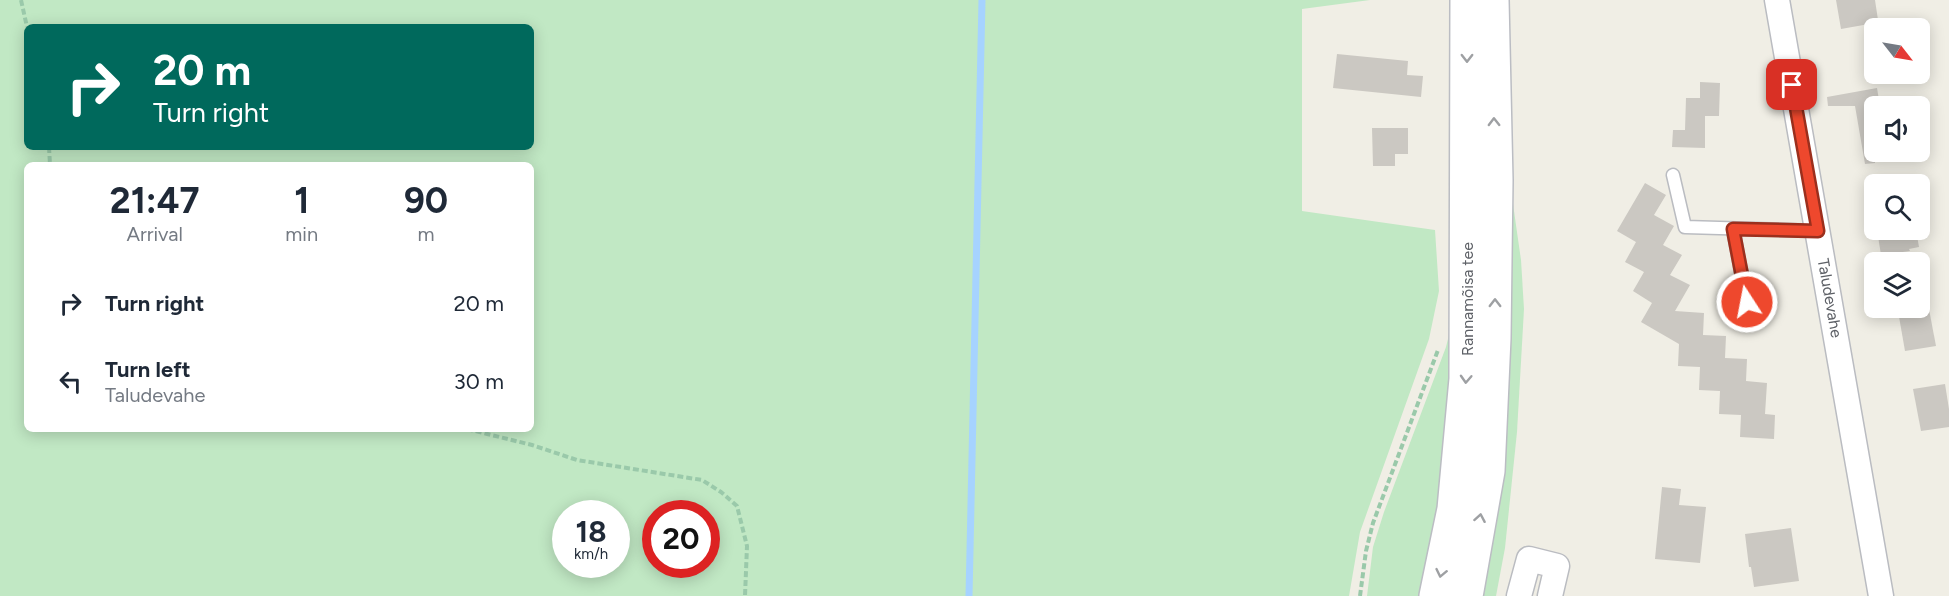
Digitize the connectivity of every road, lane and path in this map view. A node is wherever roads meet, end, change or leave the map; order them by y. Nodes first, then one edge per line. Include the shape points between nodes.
1 (21, 0) edge
2 (1467, 0) edge
3 (1492, 0) edge
4 (1777, 0) edge
5 (26, 24) edge
6 (1673, 175) dead end
7 (1733, 229) junction
8 (1818, 231) junction
9 (1750, 319) dead end
10 (1440, 344) dead end
11 (479, 432) edge
12 (745, 596) edge
13 (1360, 596) edge
14 (1436, 596) edge
15 (1466, 596) edge
16 (1519, 596) edge
17 (1550, 596) edge
18 (1881, 596) edge

1 - 5 path
2 -> 14 street, Rannamõisa tee via 1466,379 1454,509
15 -> 3 street, Rannamõisa tee via 1488,471 1494,349
4 - 8 street, Taludevahe
6 - 7 lane via 1685,227
7 - 8 lane
7 - 9 lane
8 - 18 street, Taludevahe
10 - 13 path via 1374,523
11 - 12 path via 577,460 702,480 737,506 747,546
16 - 17 street via 1529,559 1557,566

